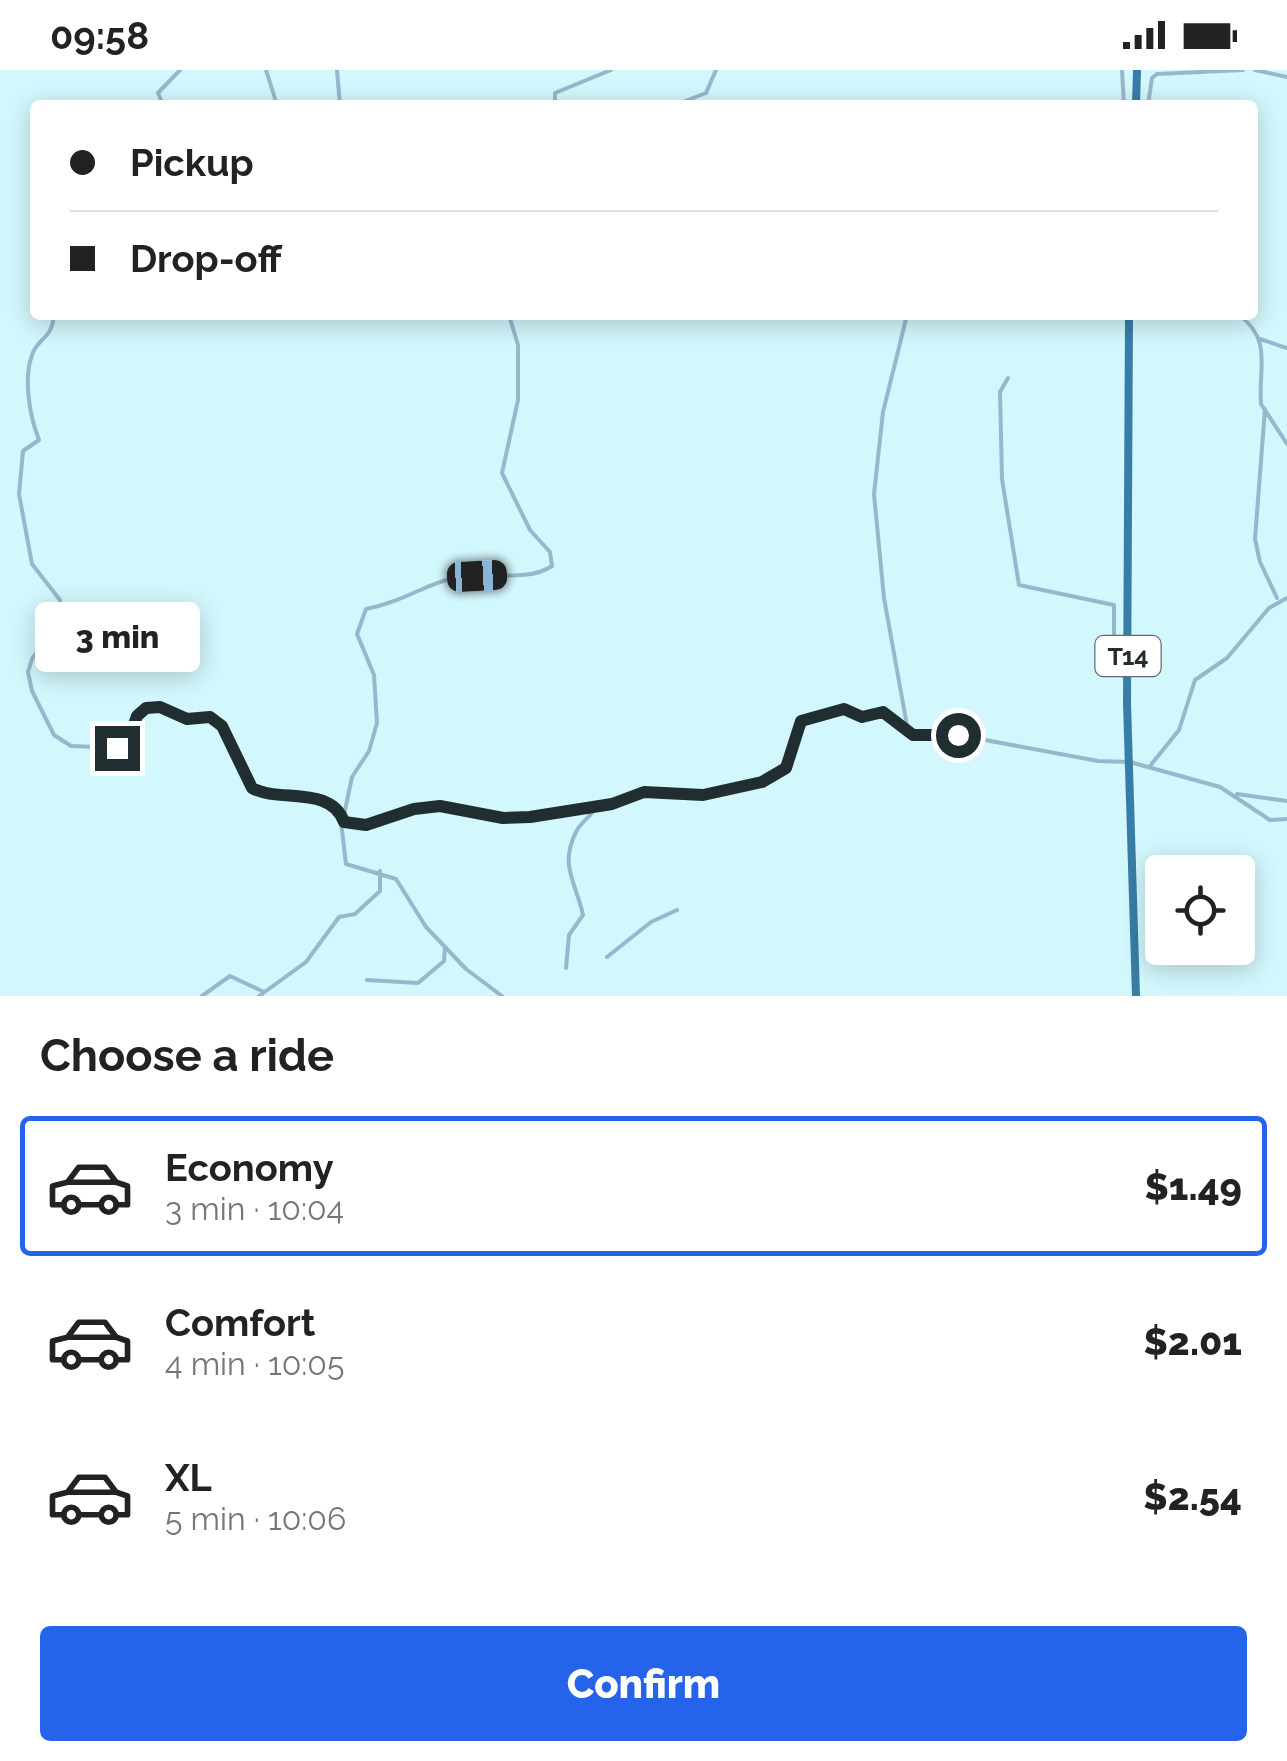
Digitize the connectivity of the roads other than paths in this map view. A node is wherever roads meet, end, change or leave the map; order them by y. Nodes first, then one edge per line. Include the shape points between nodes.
1 (180, 70) edge
2 (266, 70) edge
3 (337, 70) edge
4 (611, 70) edge
5 (716, 70) edge
6 (1122, 70) edge
7 (1136, 70) edge
8 (1152, 70) edge
9 (1165, 70) edge
10 (1243, 70) edge
11 (1260, 70) edge
12 (1287, 77) edge
13 (1152, 78) junction
14 (161, 100) edge
15 (275, 100) edge
16 (340, 100) edge
17 (556, 100) edge
18 (688, 100) edge
19 (1124, 100) edge
20 (1136, 100) edge
21 (1149, 100) edge
22 (53, 320) edge
23 (510, 320) edge
24 (906, 320) edge
25 (1129, 320) edge
26 (1243, 320) edge
27 (1260, 340) junction
28 (1287, 348) edge
29 (1008, 378) dead end
30 (1265, 409) junction
31 (1287, 444) edge
32 (1287, 598) edge
33 (1279, 599) junction
34 (1128, 677) junction
35 (904, 726) junction
36 (1130, 762) junction
37 (1149, 768) junction
38 (1237, 794) junction
39 (1287, 801) edge
40 (595, 807) junction
41 (344, 819) junction
42 (1287, 819) edge
43 (380, 871) junction
44 (676, 910) dead end
45 (445, 945) junction
46 (607, 957) dead end
47 (445, 958) junction
48 (460, 964) junction
49 (566, 968) dead end
50 (367, 980) dead end
51 (261, 994) edge
52 (202, 996) edge
53 (502, 996) edge
54 (1136, 996) edge

1 - 14 street via 158,93
2 - 15 street
3 - 16 street
4 - 17 street via 562,87
5 - 18 street via 706,93
6 - 19 street
7 - 20 highway
8 - 13 street
9 - 10 street
9 - 13 street
11 - 12 street
13 - 21 street
22 - 41 street via 51,334 31,358 28,412 39,440 23,452 18,474 32,564 60,600 56,627 28,672 54,735 71,746 121,748 146,708 187,719 210,717 222,726 252,788 312,796
23 - 41 street via 518,345 518,400 502,474 552,566 458,577 402,602 366,609 357,634 374,675 376,733 352,776
24 - 35 street via 882,412 874,494
25 - 34 highway, T14
26 - 27 street
27 - 28 street
27 - 30 street
29 - 34 street via 1000,392 1002,479 1019,585 1114,605 1114,672
30 - 31 street
30 - 33 street via 1255,539
32 - 33 street
33 - 37 street via 1244,643 1194,680 1179,730
34 - 36 highway, T14
35 - 36 street via 918,736 958,735
35 - 40 street via 878,711 811,717 797,726 791,760 774,777 694,796 644,792
36 - 37 street
36 - 54 highway, T14
37 - 38 street
38 - 39 street
38 - 42 street via 1270,820
40 - 41 street via 522,818 429,806 366,825
40 - 49 street via 567,854 568,878 583,914 569,935
41 - 43 street via 346,864
43 - 45 street via 400,882
43 - 51 street via 381,890 356,912 339,916 306,962
44 - 46 street
45 - 47 street
45 - 48 street
47 - 48 street
47 - 50 street via 416,984
48 - 53 street
51 - 52 street via 230,976

